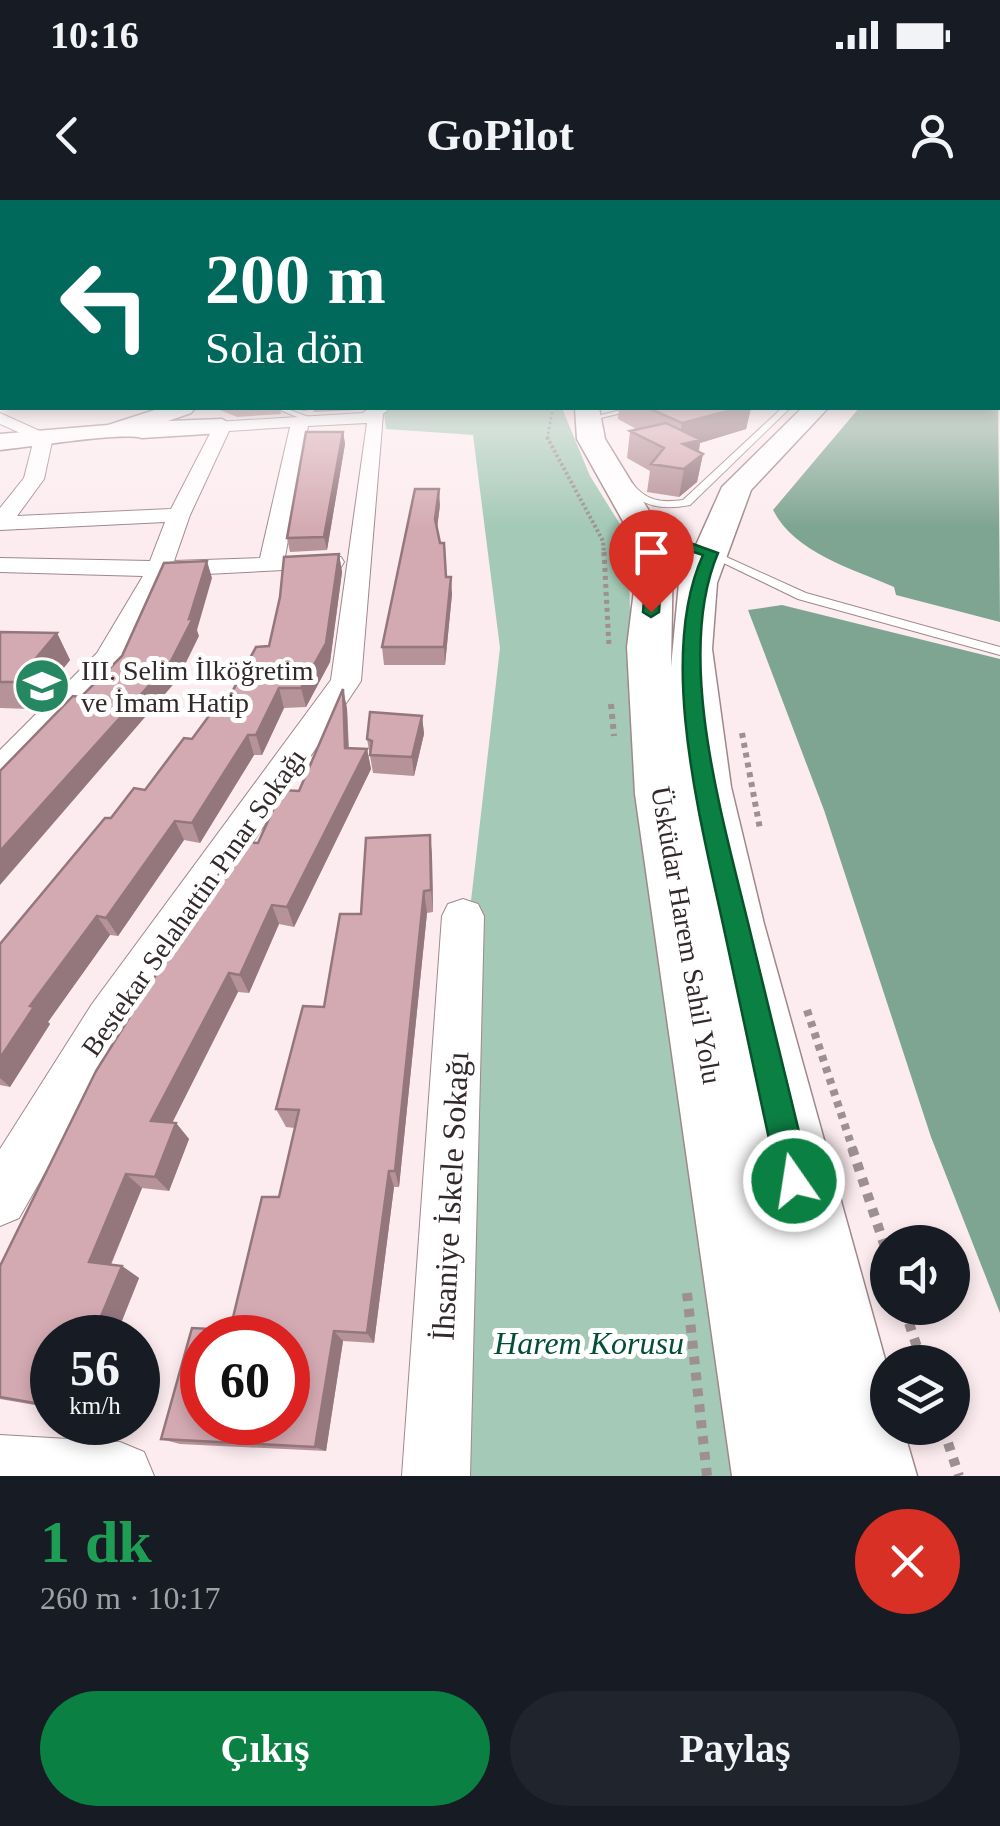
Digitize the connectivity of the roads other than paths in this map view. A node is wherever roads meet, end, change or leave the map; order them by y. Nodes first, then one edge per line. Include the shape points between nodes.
1 (178, 410) edge
2 (188, 410) edge
3 (283, 410) edge
4 (596, 410) edge
5 (784, 410) edge
6 (814, 410) edge
7 (371, 411) edge
8 (0, 418) edge
9 (307, 421) junction
10 (222, 426) junction
11 (111, 432) junction
12 (44, 437) junction
13 (0, 442) edge
14 (179, 516) junction
15 (0, 524) edge
16 (680, 530) junction
17 (360, 560) junction
18 (0, 565) edge
19 (271, 565) junction
20 (159, 569) junction
21 (1000, 651) edge
22 (0, 769) edge
23 (463, 916) dead end
24 (0, 1199) edge
25 (0, 1470) edge
26 (120, 1476) edge
27 (436, 1476) edge
28 (782, 1476) edge
29 (867, 1476) edge

1 - 11 street
2 - 10 street
3 - 9 lane
4 - 5 lane via 603,445 635,495 658,505 692,498
4 - 16 main road via 590,439
6 - 16 main road, Üsküdar Harem Sahil Yolu via 738,487
7 - 9 street
7 - 17 street, Bestekar Selahattin Pınar Sokağı
8 - 12 street
9 - 10 street
9 - 19 street
10 - 11 street
10 - 14 street
11 - 12 street
12 - 13 street
12 - 15 street via 34,479
14 - 15 street
14 - 20 street
16 - 21 lane via 802,596
16 - 28 main road, Üsküdar Harem Sahil Yolu via 648,647 661,794
16 - 29 main road, Üsküdar Harem Sahil Yolu via 698,583 691,649 705,787
17 - 19 street
17 - 24 street, Bestekar Selahattin Pınar Sokağı via 346,681 108,1019
18 - 20 street
19 - 20 street
20 - 22 street via 108,656
23 - 27 street, İhsaniye İskele Sokağı
25 - 26 street

